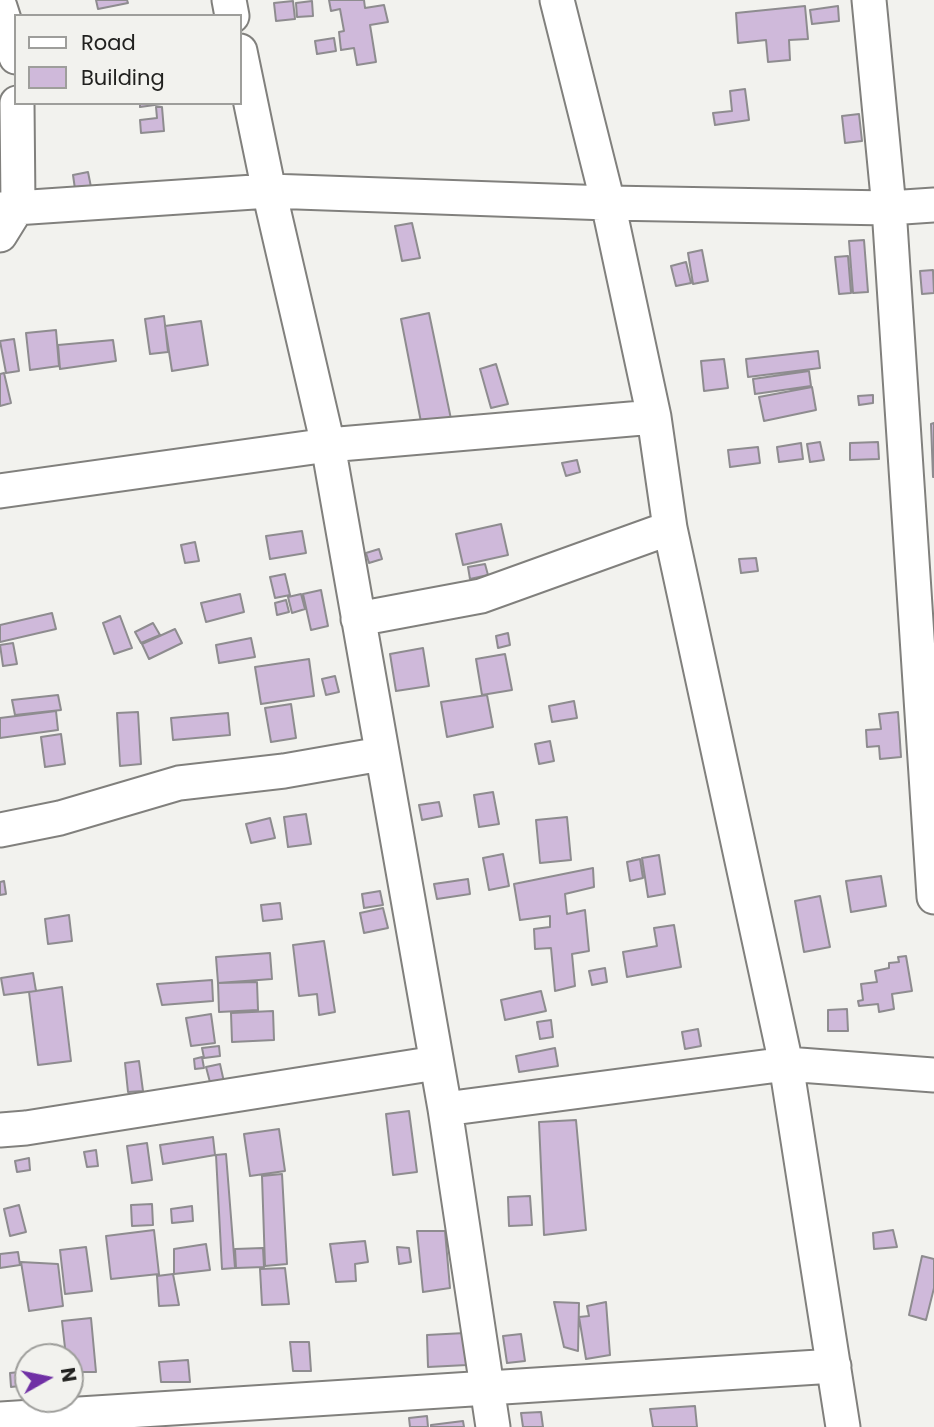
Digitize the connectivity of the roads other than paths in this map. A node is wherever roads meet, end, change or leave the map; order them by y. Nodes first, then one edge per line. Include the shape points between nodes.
1 (557, 0) edge
2 (869, 0) edge
3 (0, 7) edge
4 (14, 51) edge
5 (242, 61) edge
6 (17, 105) edge
7 (269, 191) junction
8 (608, 203) junction
9 (934, 205) edge
10 (9, 207) edge
11 (889, 208) junction
12 (0, 235) edge
13 (654, 417) junction
14 (328, 444) junction
15 (0, 491) edge
16 (670, 528) junction
17 (358, 620) junction
18 (381, 754) junction
19 (0, 830) edge
20 (933, 886) edge
21 (436, 1063) junction
22 (786, 1064) junction
23 (934, 1074) edge
24 (445, 1109) junction
25 (0, 1130) edge
26 (834, 1366) junction
27 (488, 1387) junction
28 (0, 1419) edge
29 (493, 1427) edge
30 (843, 1427) edge

1 - 8 street
2 - 11 street
3 - 4 street
5 - 7 street
6 - 10 street
7 - 8 street
7 - 10 street
7 - 14 street
8 - 11 street
8 - 13 street
9 - 11 street
10 - 12 street
11 - 20 street
13 - 14 street
13 - 16 street
14 - 15 street
14 - 17 street
16 - 17 street via 481,596
16 - 22 street
17 - 18 street
18 - 19 street via 179,783 60,818
18 - 21 street
21 - 24 street
21 - 25 street
22 - 23 street
22 - 24 street
22 - 26 street
24 - 27 street
26 - 27 street
26 - 30 street
27 - 28 street
27 - 29 street

